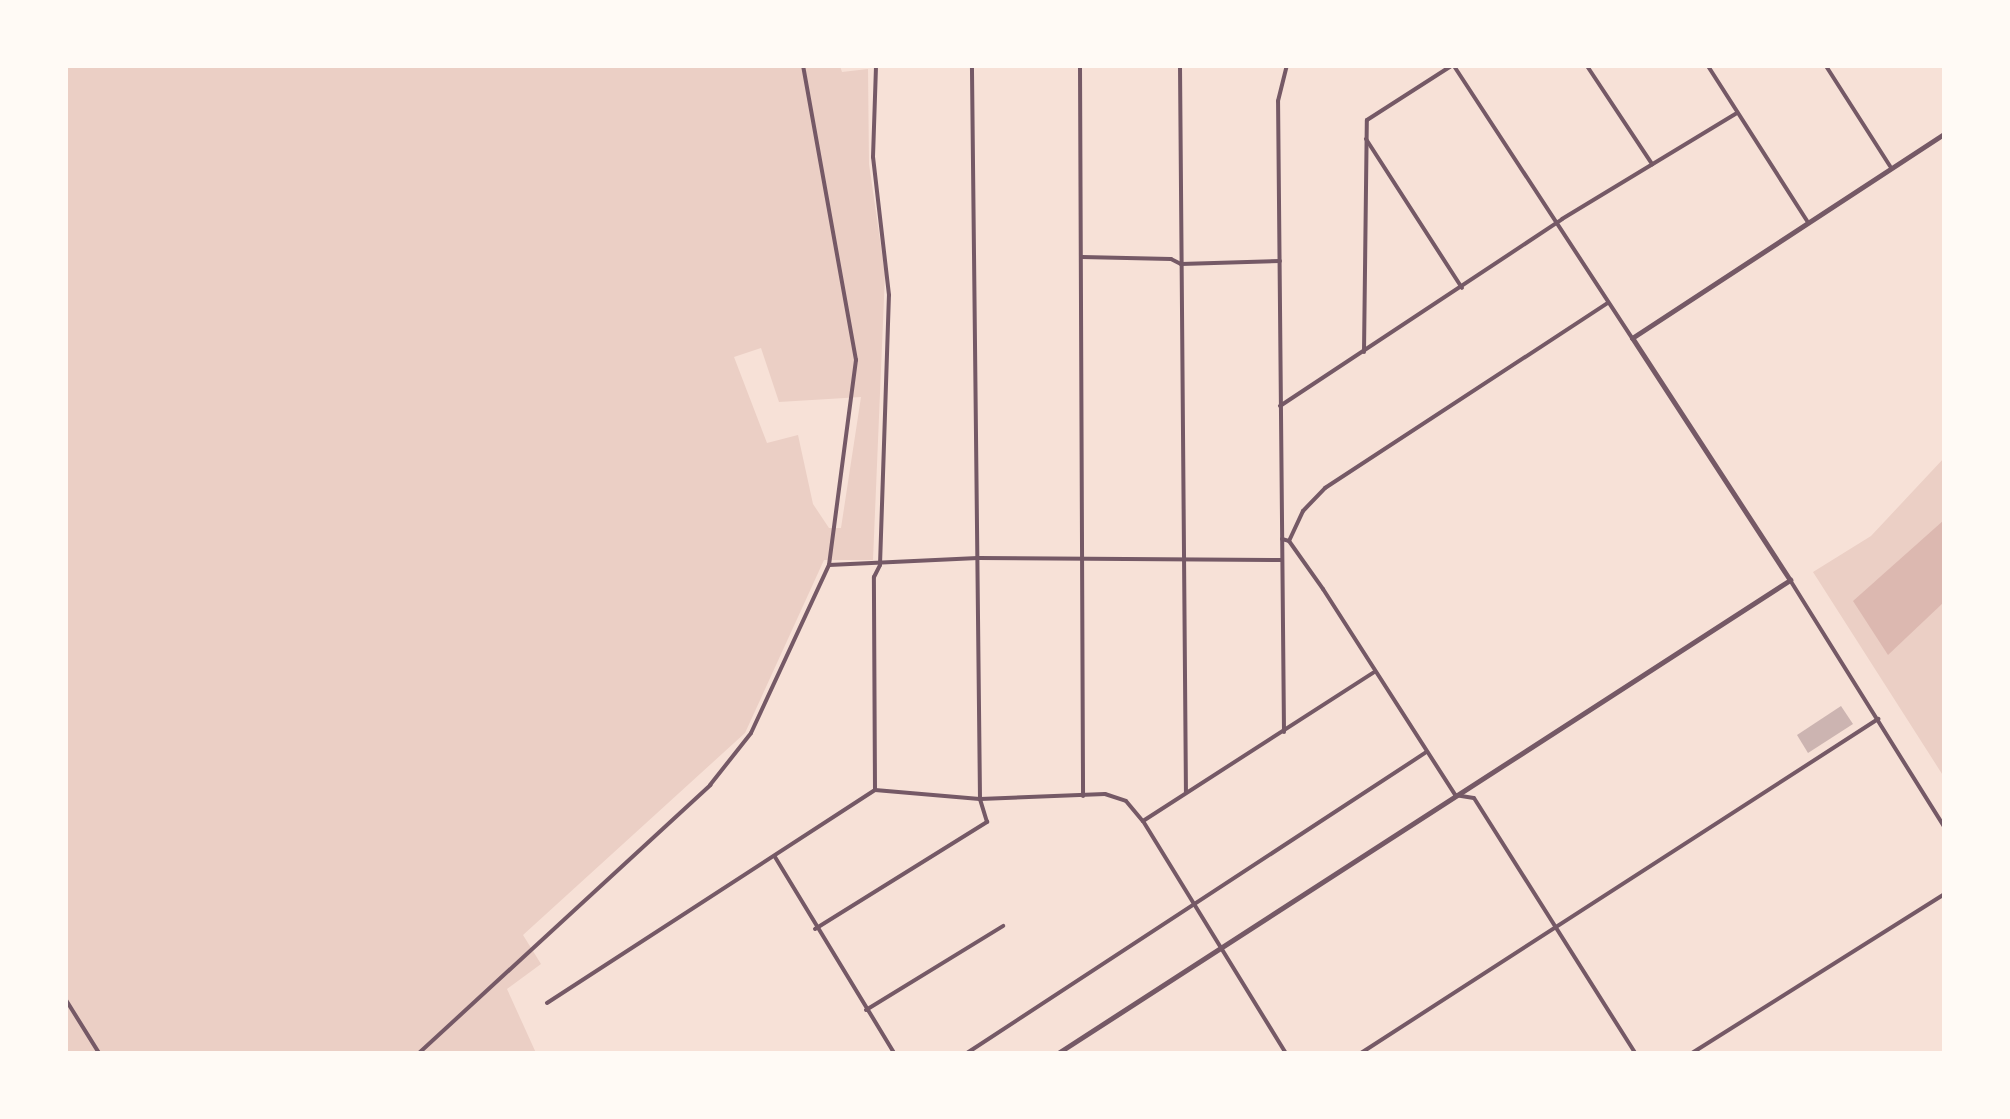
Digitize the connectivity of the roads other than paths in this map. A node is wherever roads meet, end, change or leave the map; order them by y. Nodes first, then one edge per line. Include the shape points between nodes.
1 (803, 66) edge
2 (876, 66) edge
3 (972, 66) edge
4 (1080, 66) edge
5 (1180, 66) edge
6 (1287, 66) edge
7 (1452, 66) edge
8 (1587, 66) edge
9 (1708, 66) edge
10 (1826, 66) edge
11 (1737, 113) junction
12 (1944, 134) edge
13 (1365, 138) junction
14 (1652, 164) junction
15 (1890, 166) junction
16 (1807, 221) junction
17 (1556, 226) junction
18 (1082, 257) junction
19 (1280, 261) junction
20 (1181, 264) junction
21 (1462, 288) junction
22 (1608, 303) junction
23 (1632, 338) junction
24 (1364, 352) junction
25 (1280, 406) junction
26 (1282, 539) junction
27 (1289, 541) junction
28 (978, 558) junction
29 (1078, 560) junction
30 (1282, 560) junction
31 (1182, 561) junction
32 (829, 565) junction
33 (880, 565) junction
34 (1790, 580) junction
35 (1373, 673) junction
36 (1878, 719) junction
37 (1284, 732) junction
38 (1425, 753) junction
39 (875, 790) junction
40 (1186, 792) junction
41 (1455, 795) junction
42 (1083, 796) junction
43 (980, 799) junction
44 (1143, 821) junction
45 (1944, 826) edge
46 (775, 857) junction
47 (1944, 894) edge
48 (1197, 904) junction
49 (1003, 926) dead end
50 (1557, 928) junction
51 (815, 929) junction
52 (1223, 947) junction
53 (66, 1000) edge
54 (547, 1003) dead end
55 (866, 1010) junction
56 (99, 1053) edge
57 (419, 1053) edge
58 (894, 1053) edge
59 (967, 1053) edge
60 (1058, 1053) edge
61 (1286, 1053) edge
62 (1361, 1053) edge
63 (1635, 1053) edge
64 (1692, 1053) edge

1 - 32 street via 856,360
2 - 33 street via 873,157 889,295
3 - 28 street
4 - 18 street
5 - 20 street
6 - 19 street via 1278,101
7 - 13 street via 1367,120
7 - 17 street
8 - 14 street
9 - 11 street
10 - 15 street
11 - 14 street
11 - 16 street
12 - 15 street
13 - 21 street
13 - 24 street
14 - 17 street
15 - 16 street
16 - 23 street
17 - 21 street
17 - 22 street
18 - 20 street via 1171,259
18 - 29 street
19 - 20 street
19 - 25 street
20 - 31 street
21 - 24 street
22 - 23 street
22 - 27 street via 1325,488 1303,511
23 - 34 street
24 - 25 street
25 - 26 street
26 - 27 street
26 - 30 street
27 - 35 street
28 - 29 street
28 - 33 street
28 - 43 street
29 - 31 street
29 - 42 street
30 - 31 street
30 - 37 street
31 - 40 street
32 - 33 street
32 - 57 street via 751,733 710,785
33 - 39 street via 874,577
34 - 36 street
34 - 41 street
35 - 37 street
35 - 38 street
36 - 45 street
36 - 50 street
37 - 40 street
38 - 41 street
38 - 48 street
39 - 43 street
39 - 46 street
40 - 44 street
41 - 50 street via 1474,798
41 - 52 street
42 - 43 street
42 - 44 street via 1105,794 1126,801
43 - 51 street via 987,822
44 - 48 street
46 - 51 street
46 - 54 street
47 - 64 street
48 - 52 street
48 - 59 street
49 - 55 street
50 - 62 street
50 - 63 street
51 - 55 street
52 - 60 street
52 - 61 street
53 - 56 street
55 - 58 street

